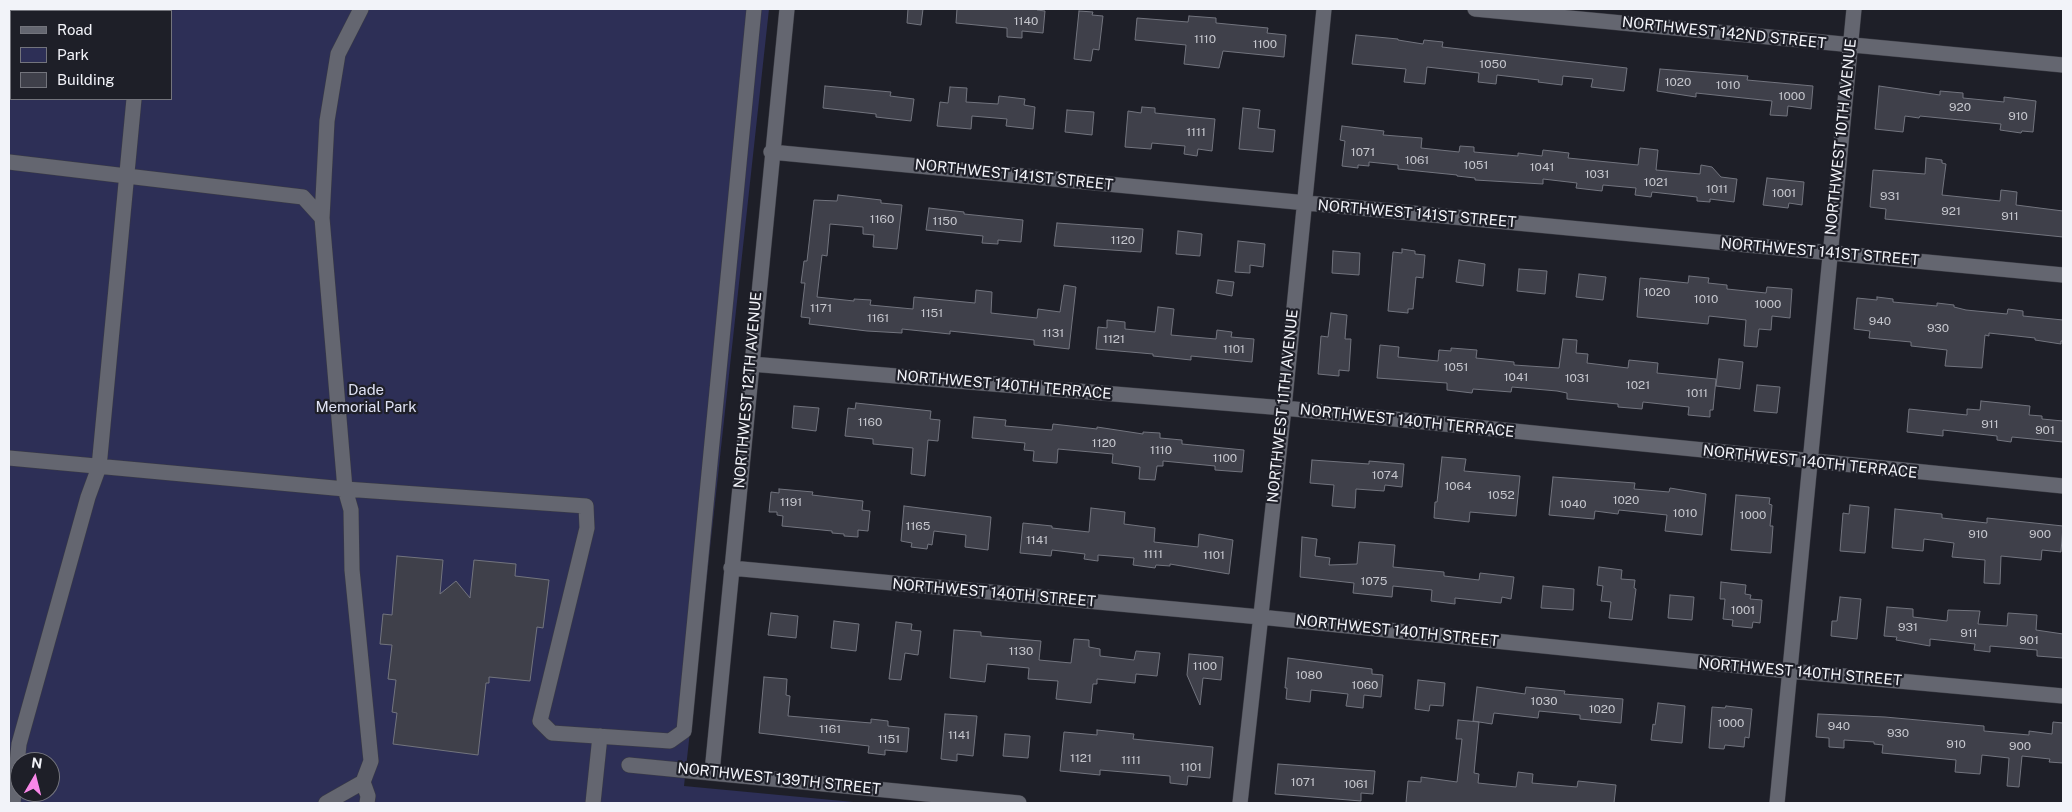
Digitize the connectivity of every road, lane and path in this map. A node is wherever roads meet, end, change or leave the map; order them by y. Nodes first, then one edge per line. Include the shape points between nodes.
1 (361, 9) edge
2 (754, 9) edge
3 (787, 9) edge
4 (1324, 9) edge
5 (1475, 9) edge
6 (1854, 9) edge
7 (1850, 45) junction
8 (2063, 65) edge
9 (134, 100) edge
10 (771, 152) junction
11 (9, 162) edge
12 (126, 175) junction
13 (1304, 204) junction
14 (322, 218) junction
15 (1830, 253) junction
16 (2063, 275) edge
17 (751, 364) junction
18 (1284, 408) junction
19 (9, 458) edge
20 (1810, 462) junction
21 (99, 467) junction
22 (2063, 486) edge
23 (345, 489) junction
24 (731, 568) junction
25 (1260, 617) junction
26 (1789, 671) junction
27 (2063, 696) edge
28 (600, 736) junction
29 (629, 765) dead end
30 (712, 772) junction
31 (364, 782) junction
32 (13, 803) edge
33 (326, 803) edge
34 (367, 803) edge
35 (593, 803) edge
36 (1019, 803) edge
37 (1240, 803) edge
38 (1777, 803) edge

1 - 14 street via 338,54 328,121
2 - 28 street via 684,731 670,741
3 - 10 street, NORTHWEST 12TH AVENUE
4 - 13 street, NORTHWEST 11TH AVENUE
5 - 7 street, NORTHWEST 142ND STREET
6 - 7 street, NORTHWEST 10TH AVENUE
7 - 8 street, NORTHWEST 142ND STREET
7 - 15 street, NORTHWEST 10TH AVENUE
9 - 12 street
10 - 13 street, NORTHWEST 141ST STREET
10 - 17 street, NORTHWEST 12TH AVENUE
11 - 12 street
12 - 14 street via 303,197
12 - 21 street
13 - 15 street, NORTHWEST 141ST STREET
13 - 18 street, NORTHWEST 11TH AVENUE
14 - 23 street
15 - 16 street, NORTHWEST 141ST STREET
15 - 20 street, NORTHWEST 10TH AVENUE
17 - 18 street, NORTHWEST 140TH TERRACE
17 - 24 street, NORTHWEST 12TH AVENUE
18 - 20 street, NORTHWEST 140TH TERRACE
18 - 25 street, NORTHWEST 11TH AVENUE
19 - 21 street
20 - 22 street, NORTHWEST 140TH TERRACE
20 - 26 street, NORTHWEST 10TH AVENUE
21 - 23 street
21 - 32 street via 19,744
23 - 28 street via 586,506 587,528 540,721 552,733
23 - 31 street via 351,510 352,570 371,761
24 - 25 street, NORTHWEST 140TH STREET
24 - 30 street, NORTHWEST 12TH AVENUE
25 - 26 street, NORTHWEST 140TH STREET
25 - 37 street, NORTHWEST 11TH AVENUE
26 - 27 street, NORTHWEST 140TH STREET
26 - 38 street, NORTHWEST 10TH AVENUE
28 - 35 street
29 - 30 street, NORTHWEST 139TH STREET
30 - 36 street, NORTHWEST 139TH STREET
31 - 33 street
31 - 34 street

